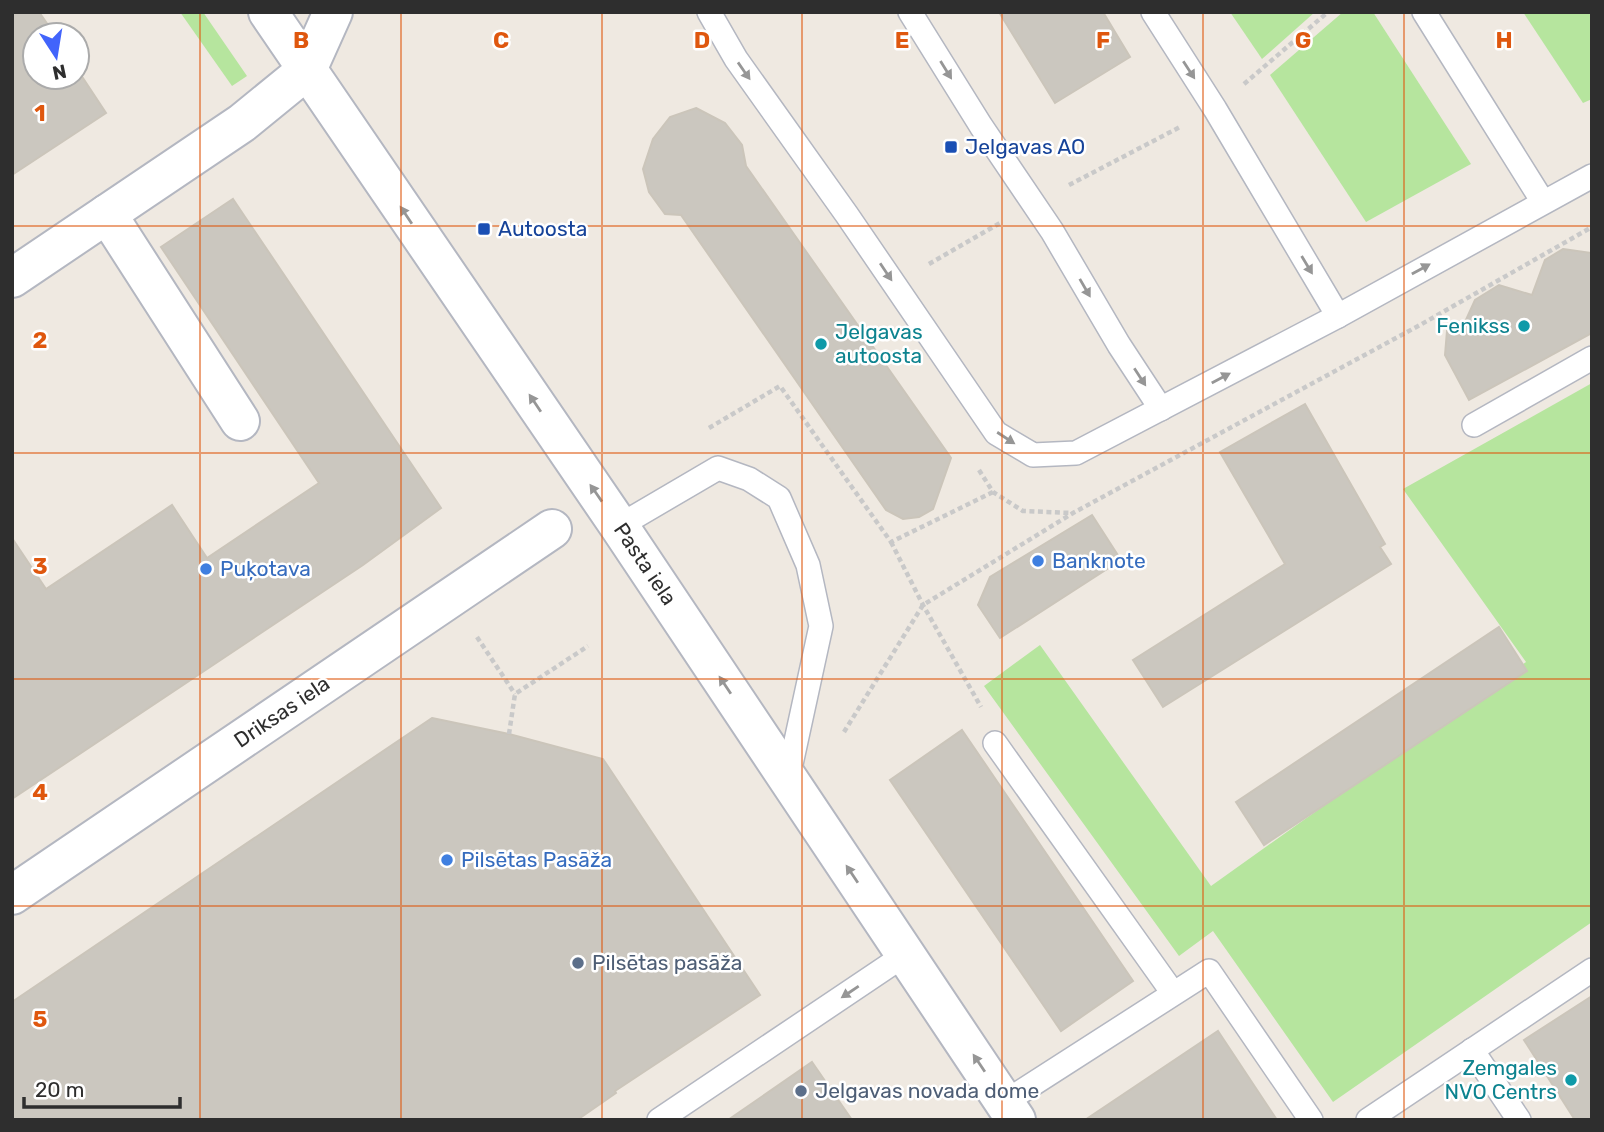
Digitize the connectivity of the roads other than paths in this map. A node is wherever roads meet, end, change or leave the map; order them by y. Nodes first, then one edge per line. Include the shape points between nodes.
1 (268, 12) edge
2 (333, 12) edge
3 (709, 12) edge
4 (910, 12) edge
5 (1153, 12) edge
6 (1424, 12) edge
7 (307, 70) junction
8 (1592, 176) edge
9 (1544, 202) junction
10 (107, 214) junction
11 (17, 265) edge
12 (1338, 316) junction
13 (1592, 358) edge
14 (1161, 410) junction
15 (240, 421) dead end
16 (1474, 425) dead end
17 (619, 526) junction
18 (551, 529) dead end
19 (995, 743) road end
20 (788, 778) junction
21 (12, 895) edge
22 (906, 954) junction
23 (1592, 970) edge
24 (1173, 993) junction
25 (1472, 1051) junction
26 (1011, 1111) edge
27 (659, 1120) edge
28 (1311, 1120) edge
29 (1368, 1120) edge
30 (1519, 1120) edge

1 - 7 main road, Pasta iela
2 - 7 main road
3 -> 14 lane via 736,59 996,433 1033,455 1076,453
4 -> 14 lane via 1052,230
5 -> 12 lane
6 - 9 lane
7 - 10 main road via 242,123
17 -> 7 main road, Pasta iela
8 - 9 lane
12 -> 9 lane
10 - 11 main road
10 - 15 main road
14 -> 12 lane
13 - 16 lane
20 -> 17 main road, Pasta iela
17 - 20 lane via 718,468 749,479 779,498 808,565 821,626
18 - 21 main road, Driksas iela
19 - 24 lane
22 -> 20 main road, Pasta iela
26 -> 22 main road, Pasta iela
22 -> 27 lane
23 - 25 lane
24 - 26 lane
24 - 28 lane via 1209,971
25 - 29 lane
25 - 30 lane

